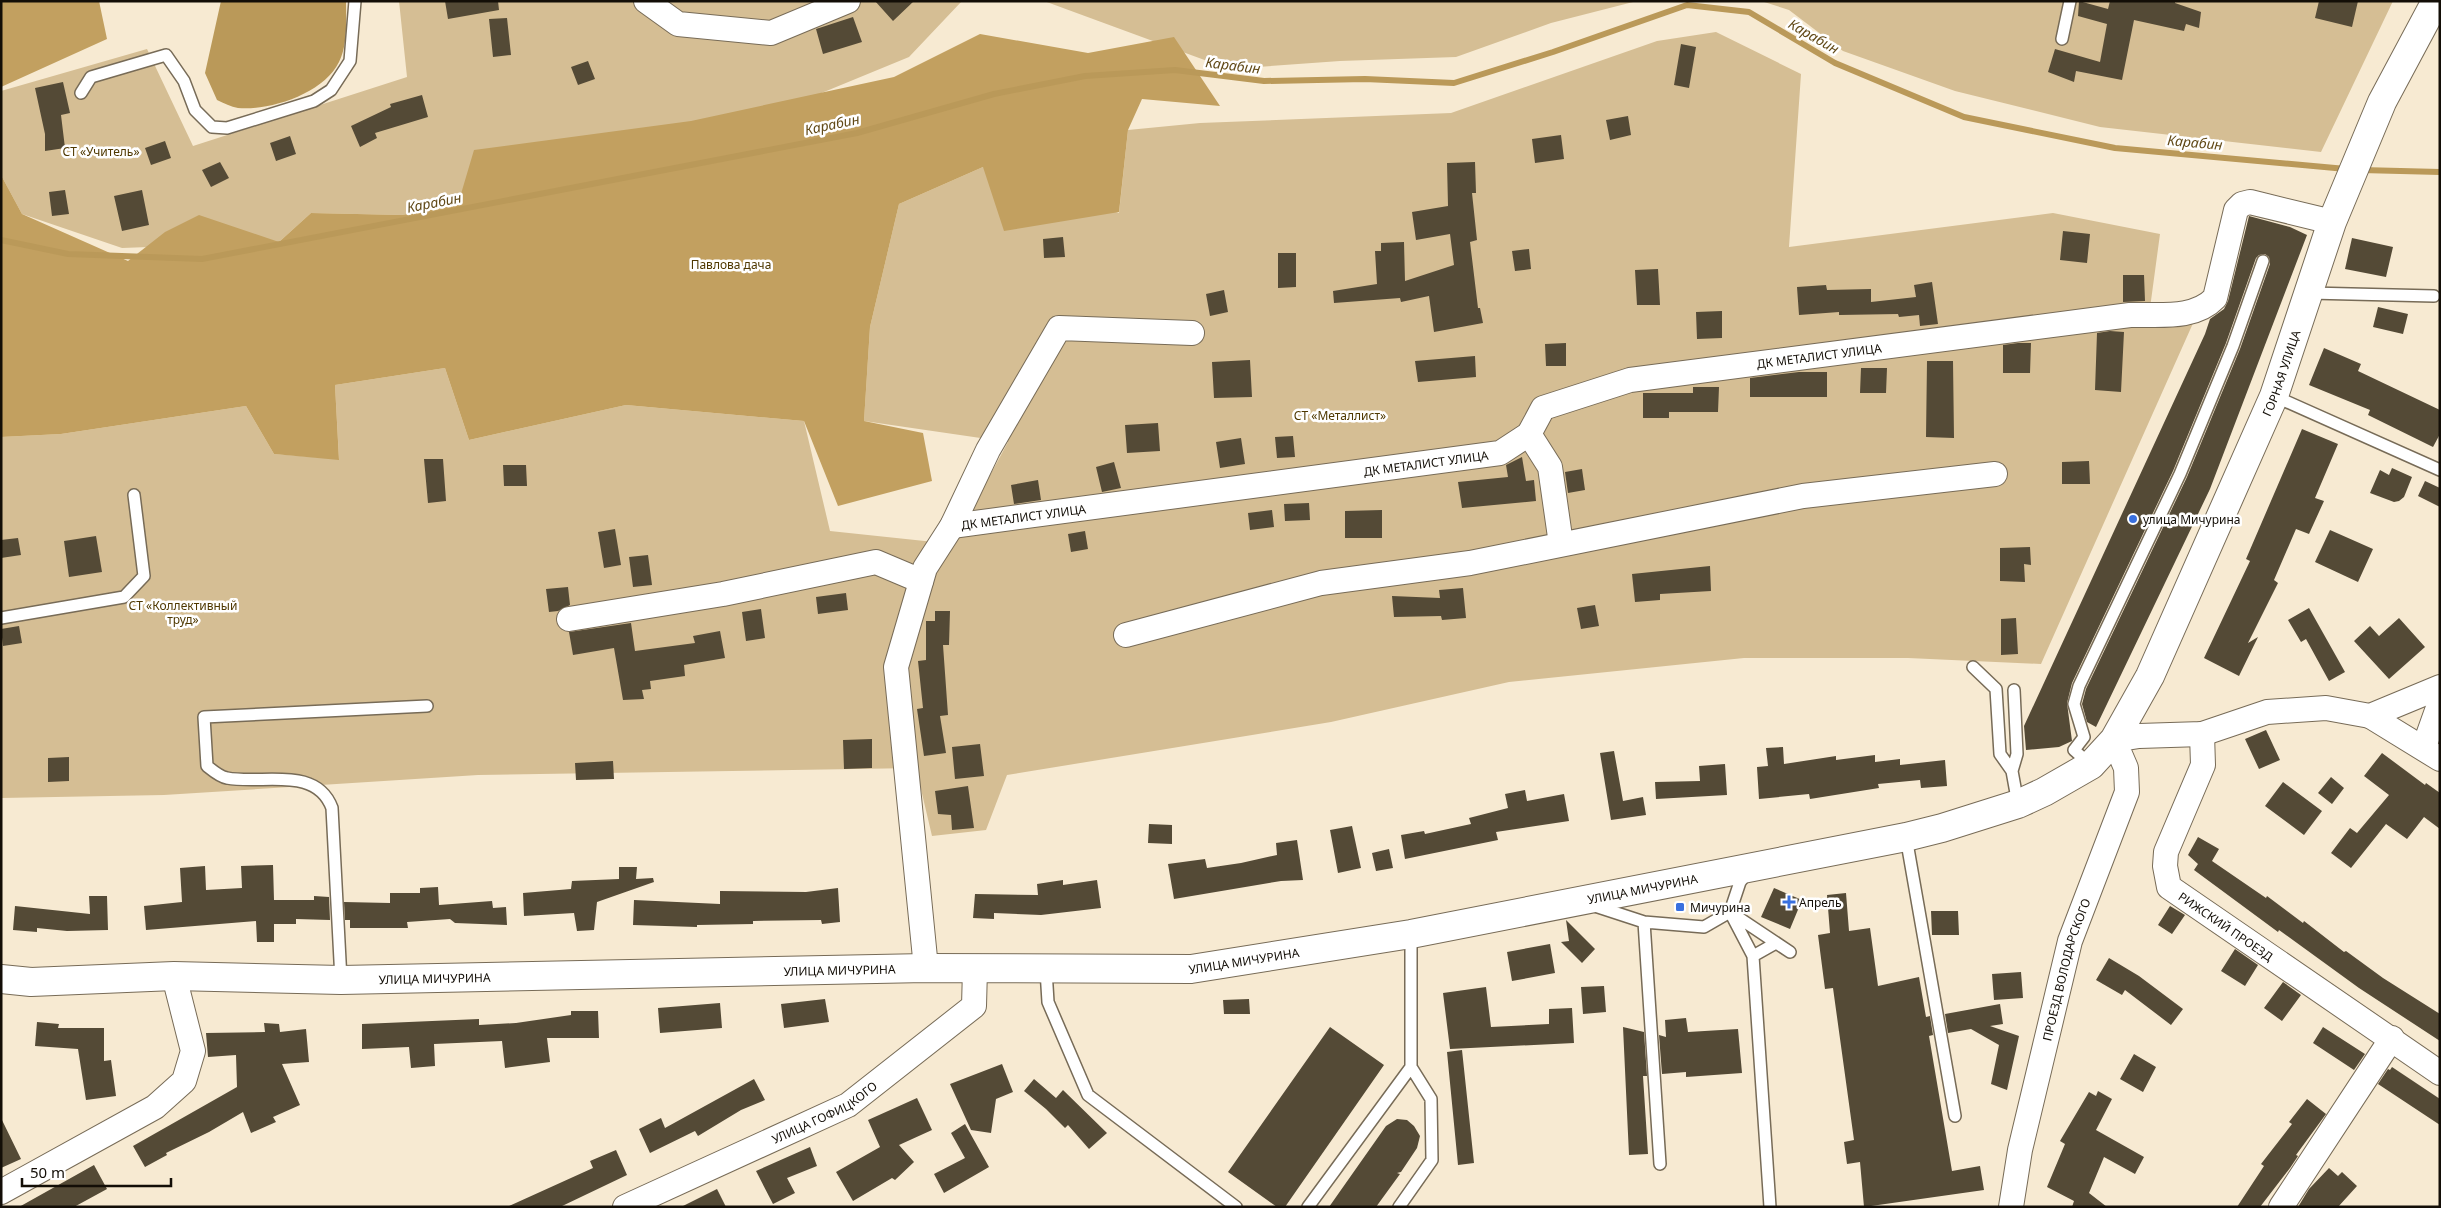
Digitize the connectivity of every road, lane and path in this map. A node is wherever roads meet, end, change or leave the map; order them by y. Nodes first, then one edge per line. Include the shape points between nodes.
1 (354, 1) edge
2 (646, 1) edge
3 (848, 1) edge
4 (2070, 1) edge
5 (2431, 9) edge
6 (2062, 38) dead end
7 (81, 93) dead end
8 (2332, 222) junction
9 (2263, 261) dead end
10 (2310, 293) junction
11 (2434, 296) dead end
12 (1192, 333) dead end
13 (2274, 396) junction
14 (1529, 434) junction
15 (2440, 470) edge
16 (1995, 474) dead end
17 (134, 495) dead end
18 (952, 526) junction
19 (1561, 544) junction
20 (921, 581) junction
21 (1, 618) edge
22 (569, 619) dead end
23 (1126, 635) dead end
24 (1973, 667) dead end
25 (2440, 687) edge
26 (2014, 690) dead end
27 (2440, 702) edge
28 (427, 706) dead end
29 (2370, 716) junction
30 (2202, 734) junction
31 (2114, 740) junction
32 (2432, 753) edge
33 (2091, 765) junction
34 (2012, 771) junction
35 (2018, 804) junction
36 (1906, 837) junction
37 (1752, 867) junction
38 (1576, 900) junction
39 (1730, 912) junction
40 (1644, 922) junction
41 (1411, 934) junction
42 (1776, 943) junction
43 (1790, 952) dead end
44 (1753, 956) junction
45 (926, 968) junction
46 (975, 969) junction
47 (1046, 970) junction
48 (174, 976) junction
49 (1, 979) edge
50 (341, 980) junction
51 (2392, 1038) junction
52 (1411, 1067) junction
53 (2440, 1073) edge
54 (1956, 1116) dead end
55 (1660, 1164) dead end
56 (1, 1192) edge
57 (625, 1207) edge
58 (1236, 1207) edge
59 (1308, 1207) edge
60 (1398, 1207) edge
61 (1770, 1207) edge
62 (2011, 1207) edge
63 (2281, 1207) edge

1 - 7 lane via 350,61 331,90 314,101 227,128 212,127 195,110 184,81 166,55 91,77
2 - 3 street via 678,24 771,33
4 - 6 lane
5 - 8 street, ГОРНАЯ УЛИЦА via 2382,102
8 - 10 street, ГОРНАЯ УЛИЦА
8 - 14 street, ДК МЕТАЛИСТ УЛИЦА via 2250,202 2242,204 2236,210 2215,298 2194,312 2130,315 1630,380 1543,408
9 - 33 lane via 2233,346 2180,474 2079,686 2074,704 2084,737 2074,750
10 - 11 lane
10 - 13 street, ГОРНАЯ УЛИЦА
12 - 18 street, ДК МЕТАЛИСТ УЛИЦА via 1059,328 988,450
13 - 15 lane
13 - 31 street, ГОРНАЯ УЛИЦА via 2150,676
14 - 18 street, ДК МЕТАЛИСТ УЛИЦА via 1500,453
14 - 19 street via 1550,467
16 - 19 street via 1803,496
17 - 21 lane via 144,576 124,598
18 - 20 street via 925,568
19 - 23 street via 1470,563 1321,583
20 - 22 street via 876,562 723,594
20 - 45 street via 896,667
24 - 34 lane via 1996,689 2000,754
25 - 29 street
26 - 34 lane via 2017,754
27 - 32 street
28 - 50 lane via 204,717 207,766 225,778 294,780 313,784 327,795 332,808
29 - 30 street via 2326,708 2267,712
29 - 32 street
30 - 31 street
30 - 51 street, РИЖСКИЙ ПРОЕЗД via 2203,765 2166,852 2169,887
31 - 33 street, УЛИЦА МИЧУРИНА
31 - 62 street, ПРОЕЗД ВОЛОДАРСКОГО via 2126,768 2127,792 2070,941 2020,1150
33 - 35 street, УЛИЦА МИЧУРИНА
34 - 35 lane
35 - 36 street, УЛИЦА МИЧУРИНА
36 - 37 street, УЛИЦА МИЧУРИНА
36 - 54 lane
37 - 38 street, УЛИЦА МИЧУРИНА
37 - 39 lane via 1740,882
38 - 40 lane
38 - 41 street, УЛИЦА МИЧУРИНА
39 - 40 lane via 1704,926
39 - 42 lane
39 - 44 lane
40 - 55 lane
41 - 47 street, УЛИЦА МИЧУРИНА via 1191,969
41 - 52 lane
42 - 43 lane
42 - 44 lane
44 - 61 lane
45 - 46 street, УЛИЦА МИЧУРИНА
45 - 50 street, УЛИЦА МИЧУРИНА
46 - 47 street, УЛИЦА МИЧУРИНА
46 - 57 street, УЛИЦА ГОФИЦКОГО via 974,1006 848,1105
47 - 58 lane via 1048,1002 1088,1095
48 - 49 street, УЛИЦА МИЧУРИНА via 31,982
48 - 50 street, УЛИЦА МИЧУРИНА
48 - 56 street via 193,1051 184,1081 156,1107
51 - 53 street, РИЖСКИЙ ПРОЕЗД
51 - 63 street
52 - 59 lane
52 - 60 lane via 1431,1099 1432,1160

